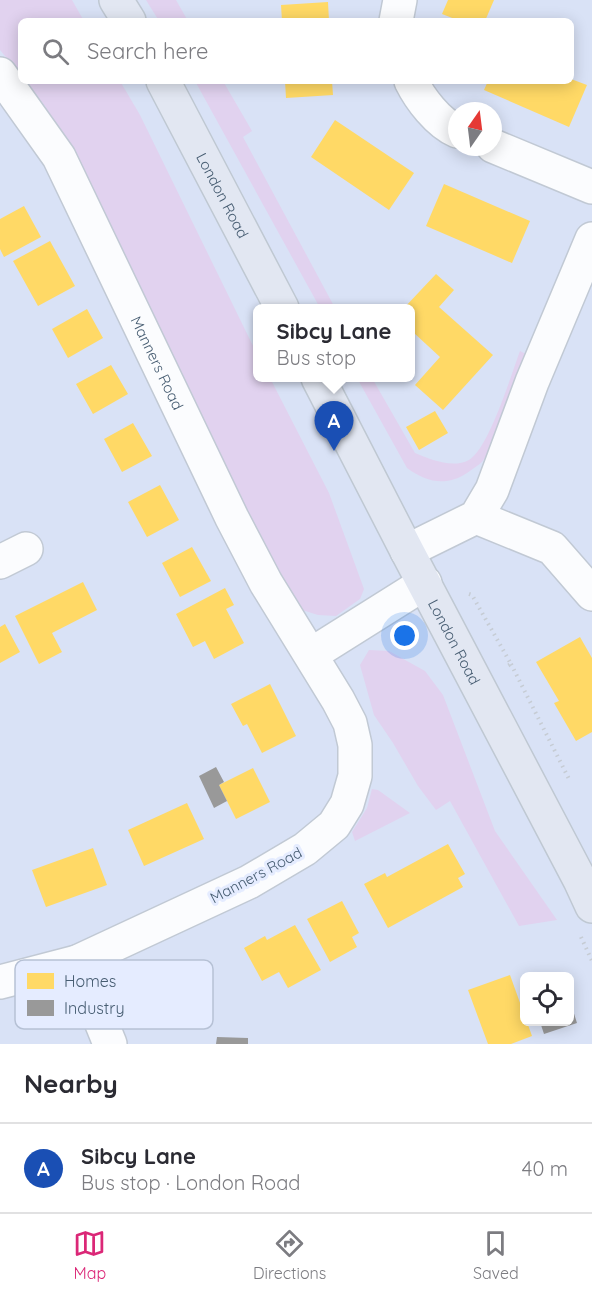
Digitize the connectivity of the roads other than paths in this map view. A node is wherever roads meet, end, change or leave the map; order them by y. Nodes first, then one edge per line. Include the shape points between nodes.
1 (116, 0) edge
2 (400, 0) edge
3 (127, 18) edge
4 (397, 18) edge
5 (0, 74) edge
6 (165, 84) edge
7 (413, 84) edge
8 (448, 126) edge
9 (502, 150) edge
10 (592, 187) edge
11 (592, 239) edge
12 (279, 304) edge
13 (320, 382) edge
14 (476, 517) junction
15 (406, 551) junction
16 (425, 583) junction
17 (592, 594) edge
18 (312, 654) junction
19 (592, 906) edge
20 (81, 960) edge
21 (15, 978) edge
22 (0, 982) edge
23 (104, 1029) edge
24 (110, 1044) edge

1 - 3 main road
2 - 4 street
5 - 18 street, Manners Road via 59,157 232,518 266,583
6 - 12 main road, London Road
7 - 8 street
9 - 10 street
11 - 14 street via 492,490
13 - 15 main road, London Road
14 - 15 street
14 - 17 street via 552,548
15 - 16 main road, London Road
16 - 18 street
16 - 19 main road, London Road
18 - 20 street, Manners Road via 350,723 355,746 355,776 347,804 334,825 305,849 249,882
21 - 22 street, Manners Road
23 - 24 street

